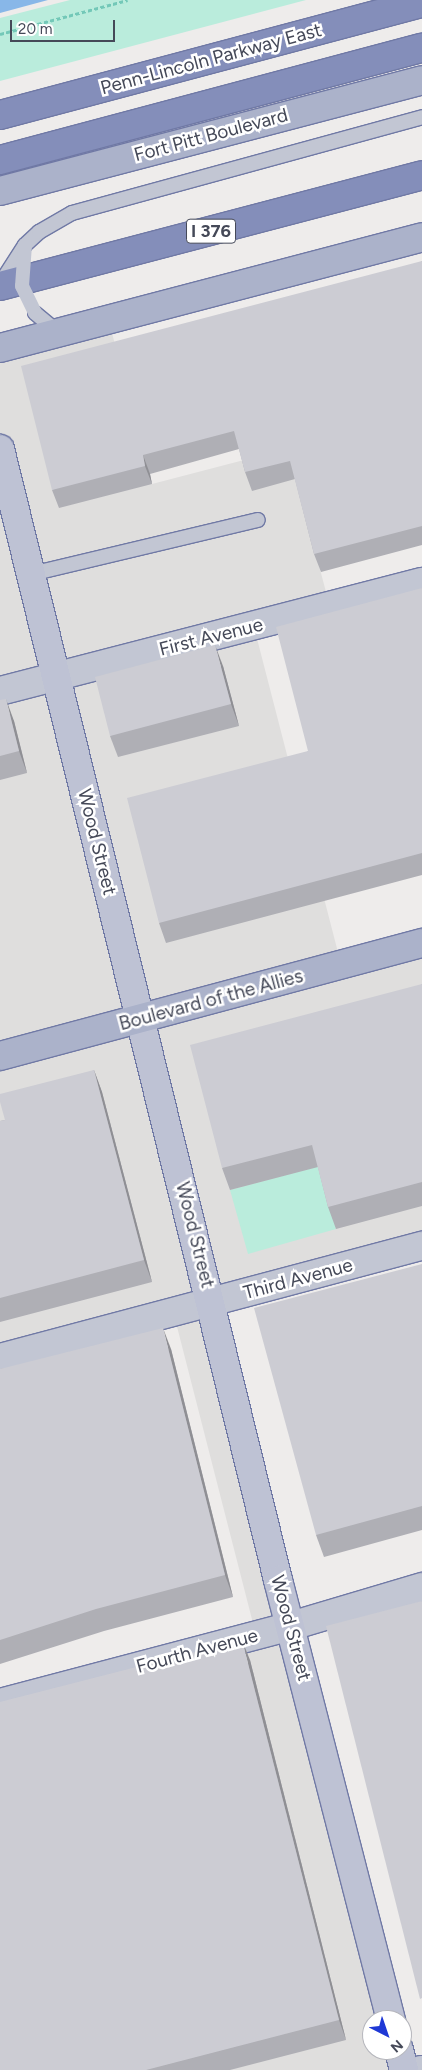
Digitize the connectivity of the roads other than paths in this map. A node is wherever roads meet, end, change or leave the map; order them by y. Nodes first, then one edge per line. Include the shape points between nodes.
1 (422, 3) edge
2 (422, 48) edge
3 (422, 80) edge
4 (0, 115) edge
5 (422, 117) edge
6 (0, 160) edge
7 (422, 175) edge
8 (0, 191) edge
9 (422, 237) edge
10 (25, 245) junction
11 (0, 285) edge
12 (59, 333) junction
13 (0, 348) edge
14 (0, 449) edge
15 (258, 520) dead end
16 (31, 574) junction
17 (422, 582) edge
18 (56, 676) junction
19 (0, 691) edge
20 (422, 943) edge
21 (141, 1020) junction
22 (0, 1056) edge
23 (422, 1246) edge
24 (211, 1302) junction
25 (0, 1358) edge
26 (422, 1587) edge
27 (291, 1626) junction
28 (0, 1703) edge
29 (388, 2010) edge

1 - 4 highway, Penn-Lincoln Parkway East
2 - 6 highway
3 - 8 main road, Fort Pitt Boulevard
5 - 10 lane via 72,213 39,232
7 - 11 highway, I 376
9 - 12 main road
10 - 11 lane
10 - 12 lane, bridge via 22,286 35,313
12 - 13 main road
14 - 16 main road, Wood Street
15 - 16 lane
16 - 18 main road, Wood Street
17 - 18 street, First Avenue
18 - 19 street, First Avenue
18 - 21 main road, Wood Street
20 - 21 main road, Boulevard of the Allies
21 - 22 main road, Boulevard of the Allies
21 - 24 main road, Wood Street
23 - 24 street, Third Avenue
24 - 25 street, Third Avenue
24 - 27 main road, Wood Street
26 - 27 street, Fourth Avenue
27 - 28 street, Fourth Avenue
27 - 29 main road, Wood Street

